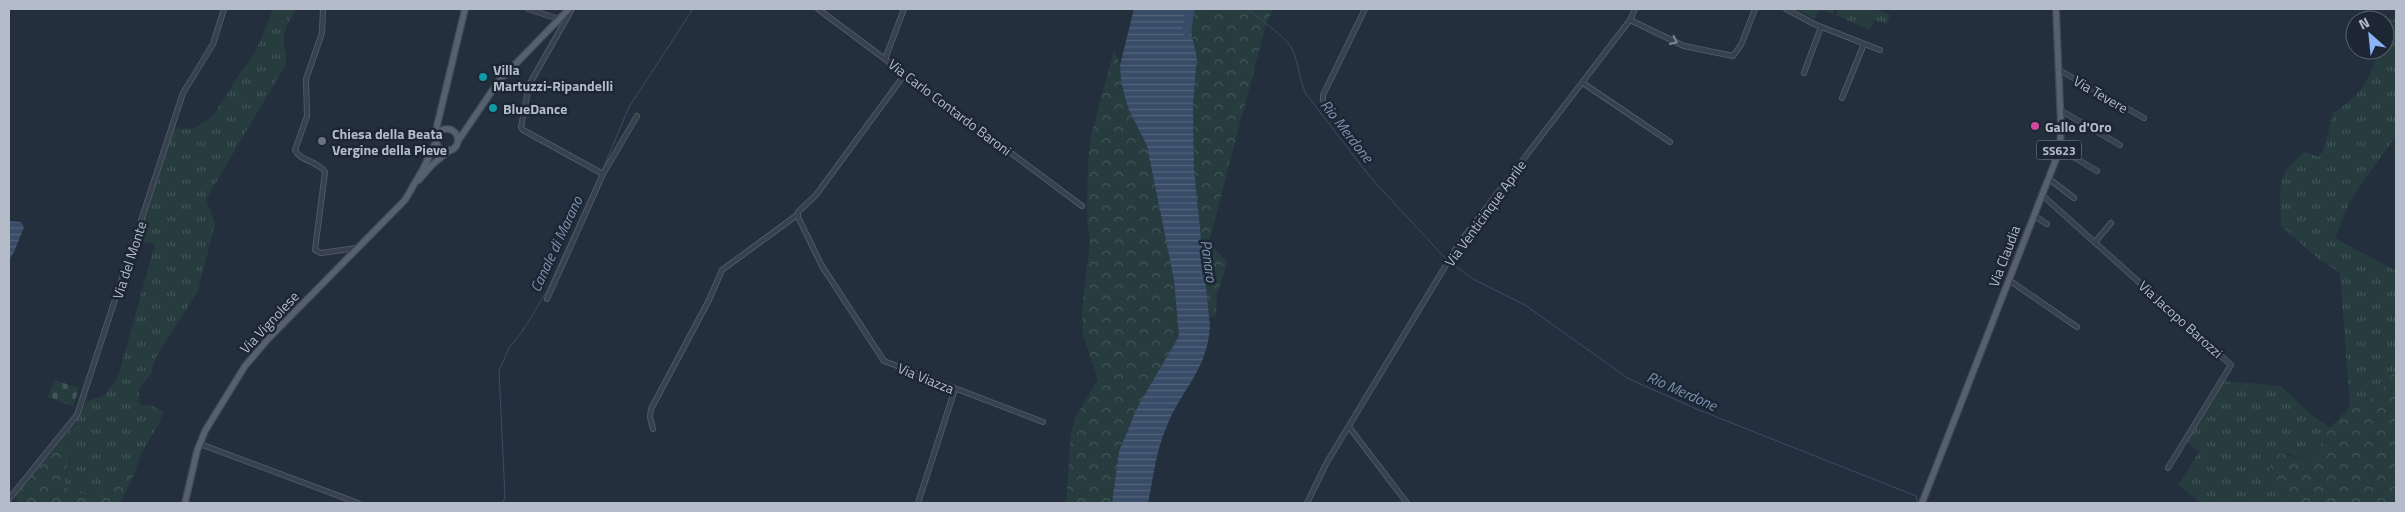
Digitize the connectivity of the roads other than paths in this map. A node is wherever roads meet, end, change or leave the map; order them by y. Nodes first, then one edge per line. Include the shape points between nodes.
1 (224, 9) edge
2 (323, 9) edge
3 (465, 9) edge
4 (528, 9) edge
5 (570, 9) edge
6 (818, 9) edge
7 (904, 9) edge
8 (1365, 9) edge
9 (1635, 9) edge
10 (1755, 9) edge
11 (1786, 9) edge
12 (2056, 9) edge
13 (559, 19) junction
14 (1630, 20) junction
15 (1821, 27) junction
16 (1864, 44) junction
17 (1880, 50) dead end
18 (885, 59) junction
19 (2059, 70) junction
20 (1804, 73) dead end
21 (905, 74) junction
22 (1583, 83) junction
23 (1842, 98) dead end
24 (1323, 100) dead end
25 (2060, 110) junction
26 (637, 116) dead end
27 (2144, 118) dead end
28 (438, 121) junction
29 (469, 125) junction
30 (443, 130) junction
31 (454, 131) junction
32 (436, 140) junction
33 (458, 141) junction
34 (1670, 142) dead end
35 (2120, 145) dead end
36 (2060, 148) junction
37 (450, 150) junction
38 (2097, 172) dead end
39 (601, 173) junction
40 (2048, 178) junction
41 (414, 185) junction
42 (2041, 194) junction
43 (2074, 198) dead end
44 (1082, 206) dead end
45 (797, 215) junction
46 (2033, 215) junction
47 (2047, 224) dead end
48 (2111, 224) dead end
49 (2096, 241) junction
50 (359, 248) junction
51 (2009, 280) junction
52 (547, 299) dead end
53 (2077, 327) dead end
54 (955, 390) junction
55 (1043, 422) dead end
56 (1349, 427) junction
57 (653, 429) dead end
58 (200, 444) junction
59 (2168, 468) dead end
60 (11, 493) edge
61 (9, 499) edge
62 (184, 503) edge
63 (358, 503) edge
64 (918, 503) edge
65 (1307, 503) edge
66 (1407, 503) edge
67 (1922, 503) edge

1 - 60 street, Via del Monte via 213,44 183,93 77,416 27,479
2 - 50 street via 322,33 306,78 307,116 295,150 325,172 315,250 321,253
3 - 28 main road
4 - 13 street
5 - 13 main road
5 - 39 street via 529,85 521,126
6 - 18 street, Via Carlo Contardo Baroni
7 - 18 street
8 - 24 street via 1322,95
9 - 14 street, Via Venticinque Aprile
14 -> 10 street via 1684,46 1733,56
11 - 15 street
12 - 19 main road, Via Claudia / SS623
13 - 29 main road via 498,82
14 - 22 street, Via Venticinque Aprile
15 - 16 street
15 - 20 street
16 - 17 street
16 - 23 street
18 - 21 street, Via Carlo Contardo Baroni
19 - 25 main road, Via Claudia / SS623
19 - 27 street, Via Tevere
21 - 44 street, Via Carlo Contardo Baroni
21 - 45 street via 816,195
22 - 34 street
22 - 56 street, Via Venticinque Aprile via 1460,242
25 - 35 street
25 - 36 main road, Via Claudia / SS623
26 - 39 street
28 - 30 main road
28 - 32 main road
29 - 31 main road
29 - 33 main road
30 - 31 main road
30 - 32 main road
31 - 33 main road
32 - 37 main road via 442,150
32 - 41 main road
33 - 37 main road
36 - 38 street
36 - 40 main road, Via Claudia / SS623
37 - 41 main road
39 - 52 street
40 - 42 main road, Via Claudia / SS623
40 - 43 street
41 - 50 main road, Via Vignolese via 396,210
42 - 46 main road, Via Claudia / SS623
42 - 49 street, Via Jacopo Barozzi
45 - 54 street, Via Viazza via 822,266 884,361
45 - 57 street via 722,270 651,409
46 - 47 street
46 - 51 main road, Via Claudia / SS623
48 - 49 street
49 - 59 street, Via Jacopo Barozzi via 2231,365
50 - 58 main road, Via Vignolese via 254,354
51 - 53 street
51 - 67 main road, Via Claudia / SS623
54 - 55 street, Via Viazza
54 - 64 street
56 - 65 street, Via Venticinque Aprile
56 - 66 street
58 - 62 main road, Via Vignolese
58 - 63 street
60 - 61 street, Via del Monte

